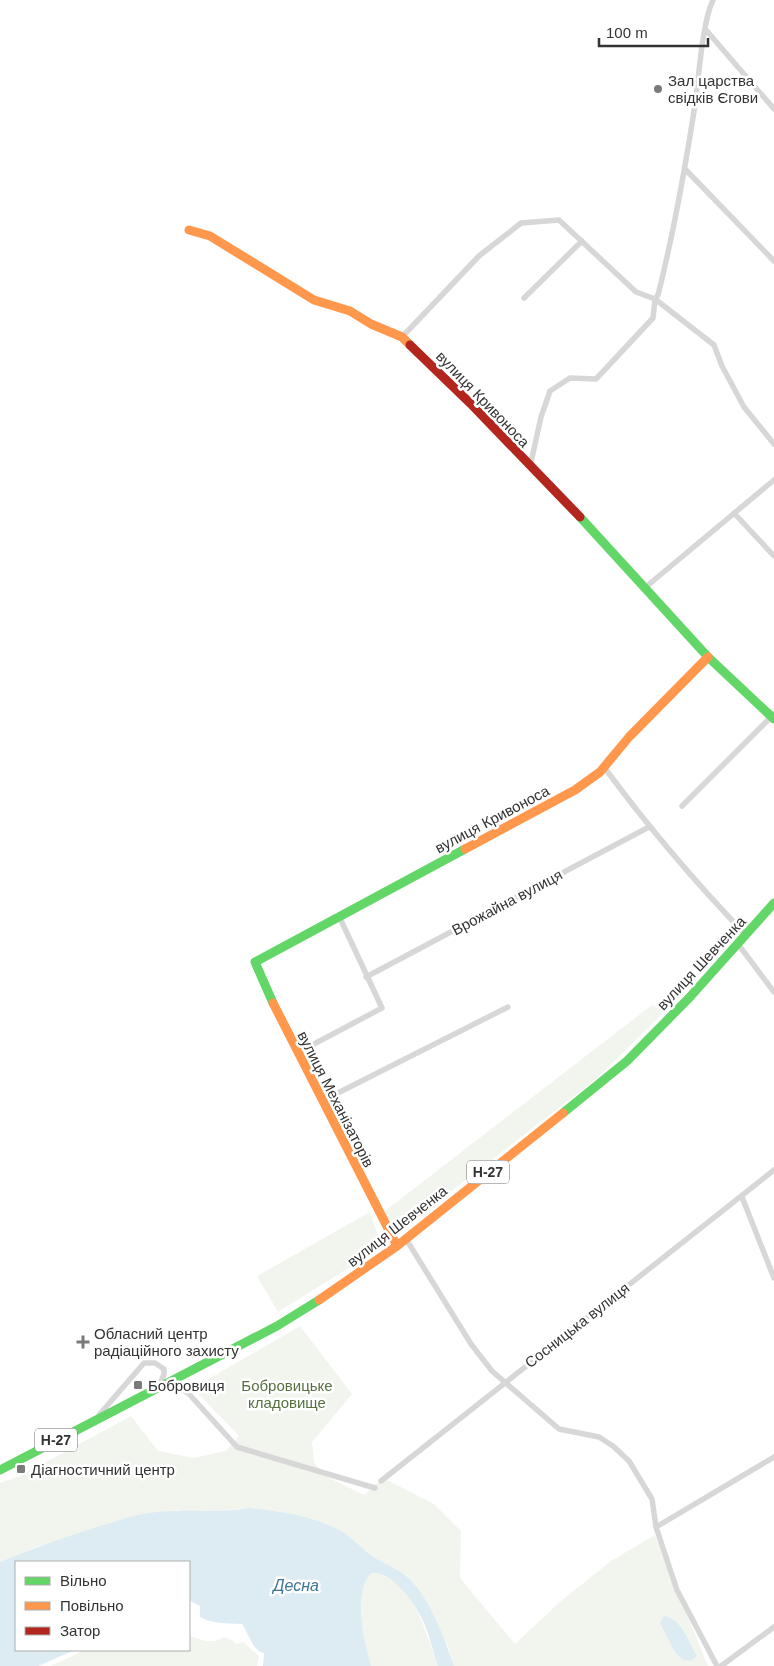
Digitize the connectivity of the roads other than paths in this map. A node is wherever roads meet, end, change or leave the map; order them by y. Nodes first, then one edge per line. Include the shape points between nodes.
1 (713, 0) edge
2 (706, 30) junction
3 (774, 109) edge
4 (685, 170) junction
5 (189, 230) dead end
6 (582, 241) junction
7 (774, 261) edge
8 (524, 298) dead end
9 (655, 299) junction
10 (402, 337) junction
11 (774, 444) edge
12 (530, 467) junction
13 (774, 480) edge
14 (734, 513) junction
15 (774, 556) edge
16 (647, 586) junction
17 (708, 657) junction
18 (773, 716) edge
19 (604, 767) junction
20 (682, 806) dead end
21 (649, 827) junction
22 (774, 903) edge
23 (339, 916) junction
24 (746, 935) junction
25 (738, 944) junction
26 (255, 962) joint
27 (366, 976) junction
28 (774, 992) edge
29 (508, 1007) dead end
30 (297, 1053) junction
31 (322, 1101) junction
32 (774, 1170) edge
33 (742, 1197) junction
34 (406, 1239) junction
35 (397, 1246) junction
36 (774, 1276) edge
37 (170, 1381) junction
38 (505, 1382) junction
39 (159, 1387) junction
40 (95, 1420) junction
41 (774, 1457) edge
42 (0, 1470) edge
43 (381, 1481) dead end
44 (376, 1488) dead end
45 (656, 1527) junction
46 (774, 1627) edge
47 (717, 1666) edge
48 (721, 1666) edge

1 - 2 street
2 - 3 street
2 - 4 street
4 - 7 street
4 - 9 street via 668,257
5 - 10 street, вулиця Кривоноса via 210,236 314,300 350,311
6 - 8 street
6 - 9 street via 636,292
6 - 10 street via 559,220 521,222 479,256
9 - 11 street via 714,345 744,407
9 - 12 street via 653,318 596,379 570,378 550,391
10 - 12 street, вулиця Кривоноса
12 - 16 street, вулиця Кривоноса
13 - 14 street
14 - 15 street
14 - 16 street
16 - 17 street, вулиця Кривоноса
17 - 18 street, вулиця Кривоноса
17 - 19 street, вулиця Кривоноса
18 - 20 street
19 - 21 street
19 - 23 street, вулиця Кривоноса via 574,790
21 - 24 street via 692,879
21 - 27 street, Врожайна вулиця
22 - 24 street, вулиця Шевченка / Н-27
23 - 26 street, вулиця Кривоноса
23 - 27 street
24 - 25 street, вулиця Шевченка / Н-27
25 - 28 street
25 - 34 street, вулиця Шевченка / Н-27 via 627,1061
26 - 30 street, вулиця Механізаторів
27 - 30 street via 382,1008
29 - 31 street
30 - 31 street, вулиця Механізаторів
31 - 35 street, вулиця Механізаторів
32 - 33 street, Сосницька вулиця
33 - 36 street
33 - 38 street, Сосницька вулиця
34 - 35 street, вулиця Шевченка / Н-27
34 - 38 street via 471,1344
35 - 37 street, вулиця Шевченка / Н-27 via 277,1326
37 - 39 street, вулиця Шевченка / Н-27
37 - 44 street via 189,1394 237,1447
38 - 43 street, Сосницька вулиця
38 - 45 street via 559,1429 599,1437 624,1456 652,1499
39 - 40 street, вулиця Шевченка / Н-27
39 - 40 street via 164,1369 155,1363 144,1363
40 - 42 street, вулиця Шевченка / Н-27
41 - 45 street
45 - 47 street via 677,1590
46 - 48 street

